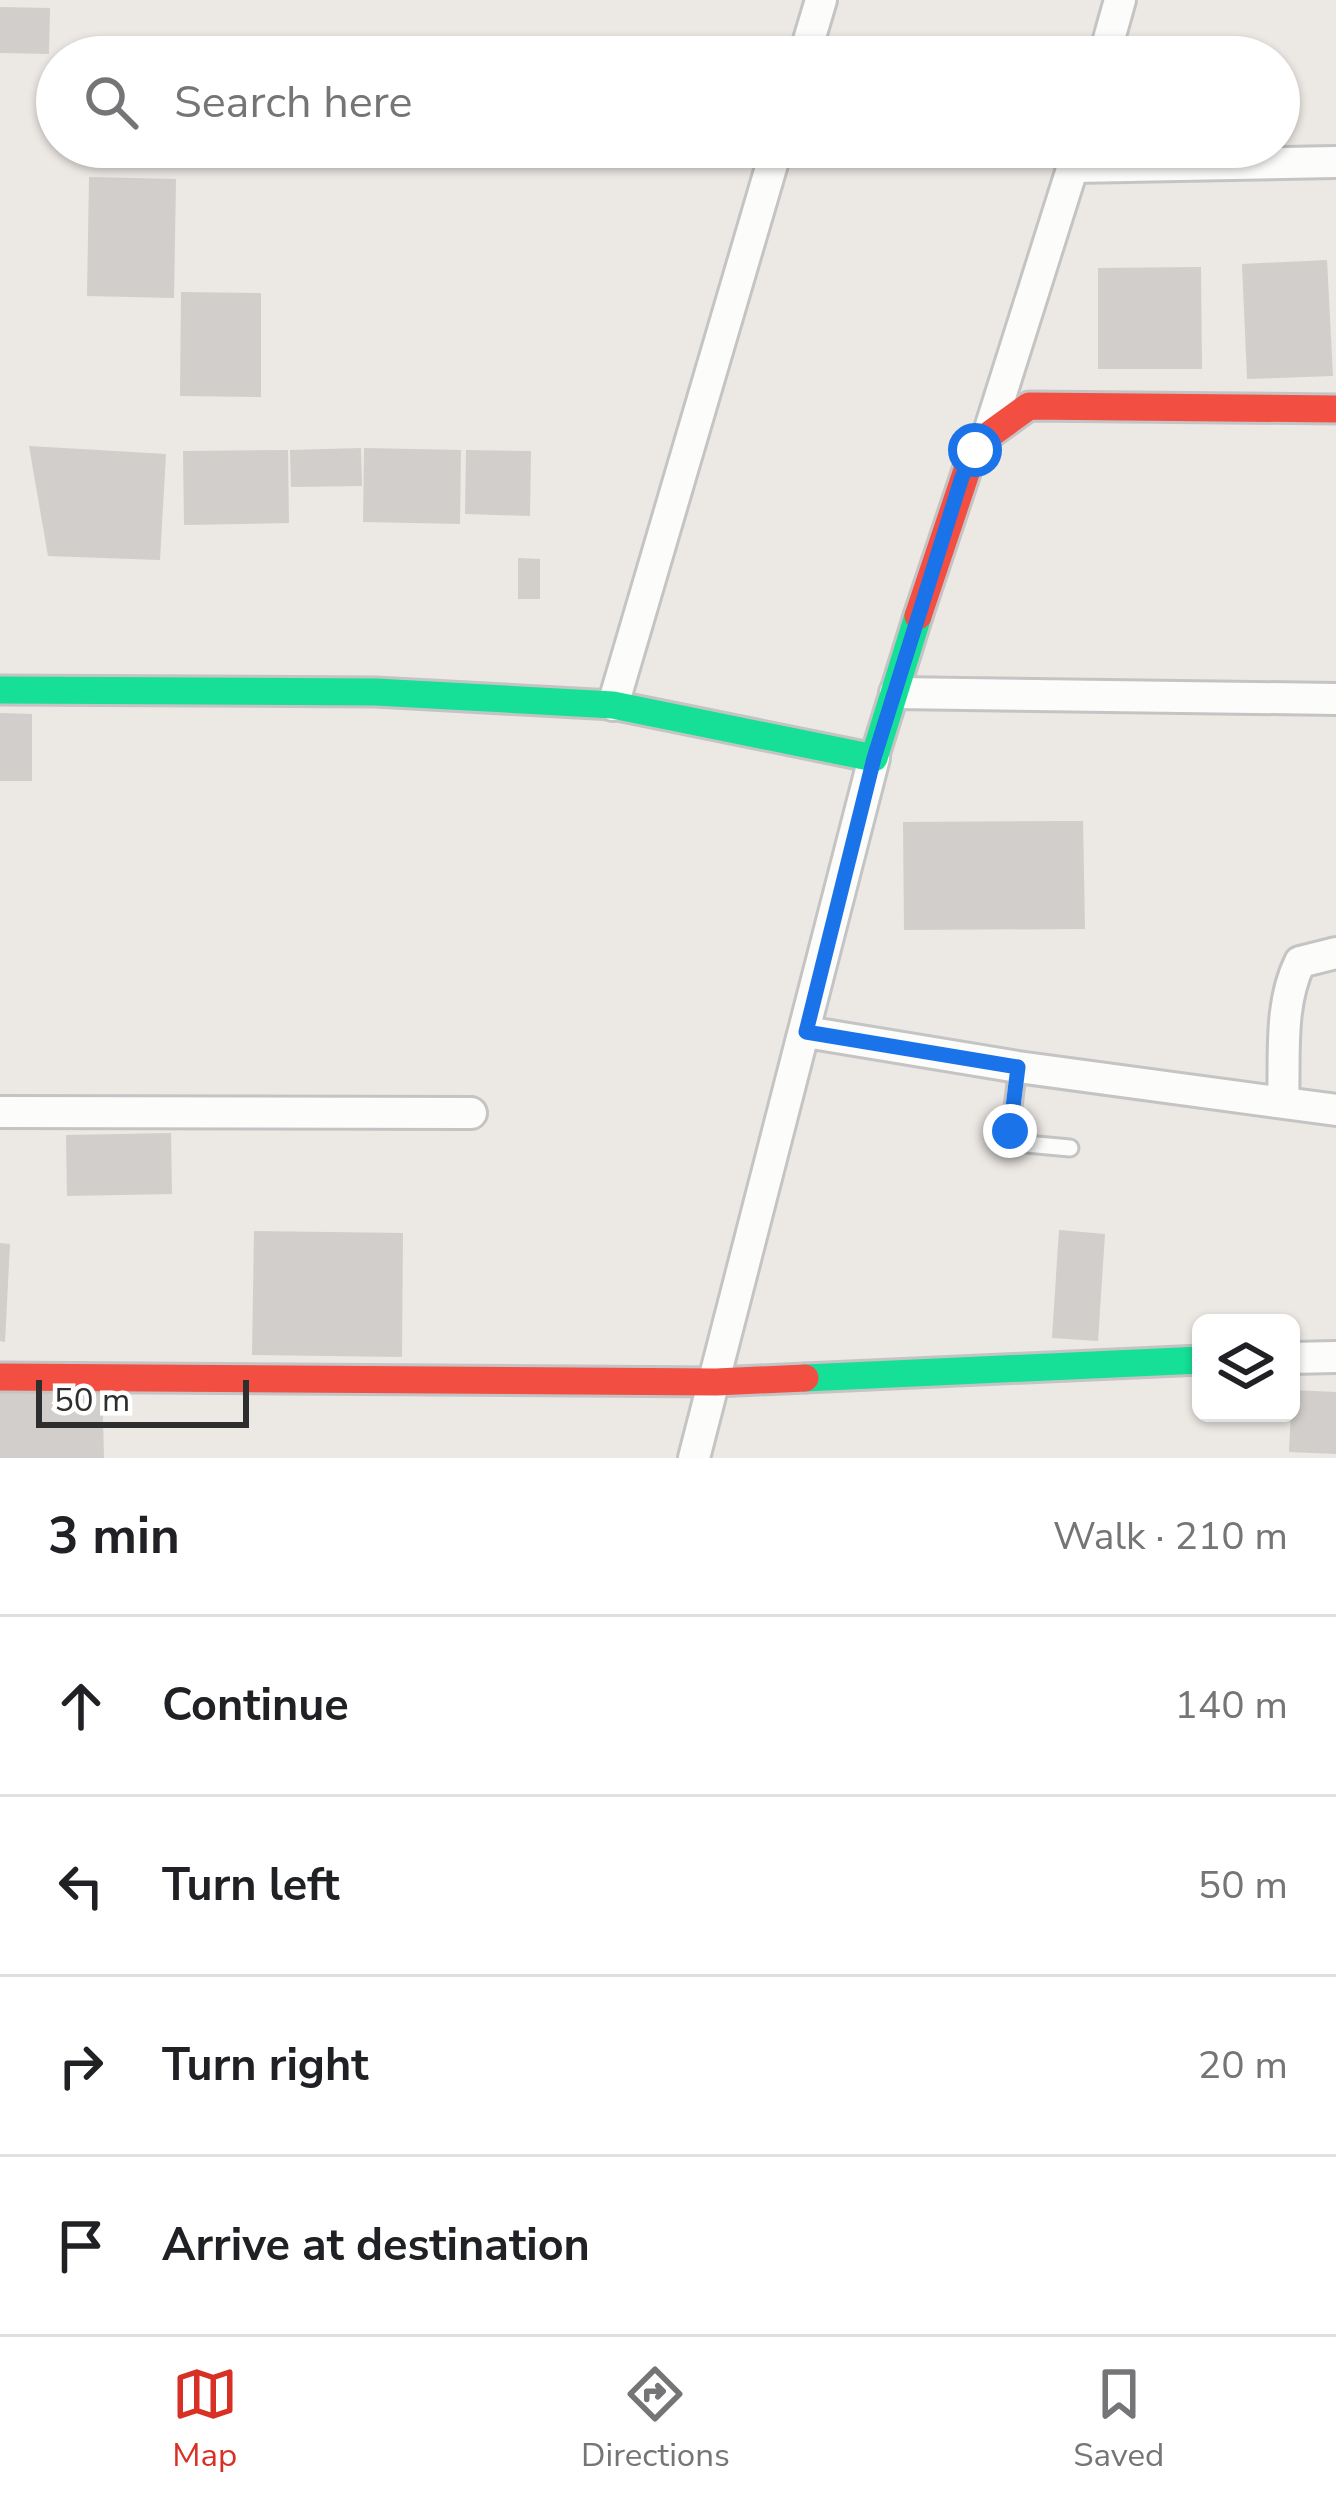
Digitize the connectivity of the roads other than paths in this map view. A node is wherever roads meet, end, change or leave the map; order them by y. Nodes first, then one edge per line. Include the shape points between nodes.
1 (821, 0) edge
2 (1120, 0) edge
3 (810, 36) edge
4 (1110, 36) edge
5 (1300, 161) edge
6 (1336, 162) edge
7 (771, 168) edge
8 (1073, 168) edge
9 (1336, 409) edge
10 (989, 431) junction
11 (0, 690) edge
12 (895, 693) junction
13 (1336, 699) edge
14 (613, 705) junction
15 (874, 758) junction
16 (1336, 953) edge
17 (806, 1032) junction
18 (1018, 1067) junction
19 (1283, 1102) junction
20 (1336, 1110) edge
21 (0, 1112) edge
22 (471, 1113) dead end
23 (1070, 1148) dead end
24 (1336, 1357) edge
25 (1300, 1358) edge
26 (1192, 1360) edge
27 (0, 1377) edge
28 (716, 1382) junction
29 (694, 1458) edge

1 - 3 street
2 - 4 street
5 - 6 street
7 - 14 street
8 - 10 street
9 - 10 street via 1029,406
10 - 12 street via 962,477
11 - 14 street via 376,692
12 - 13 street
12 - 15 street
14 - 15 street
15 - 17 street
16 - 19 street via 1300,962 1291,981
17 - 18 street
17 - 28 street
18 - 19 street
18 - 23 lane via 1010,1131 1026,1144
19 - 20 street
21 - 22 street
24 - 25 street
26 - 28 street
27 - 28 street
28 - 29 street

